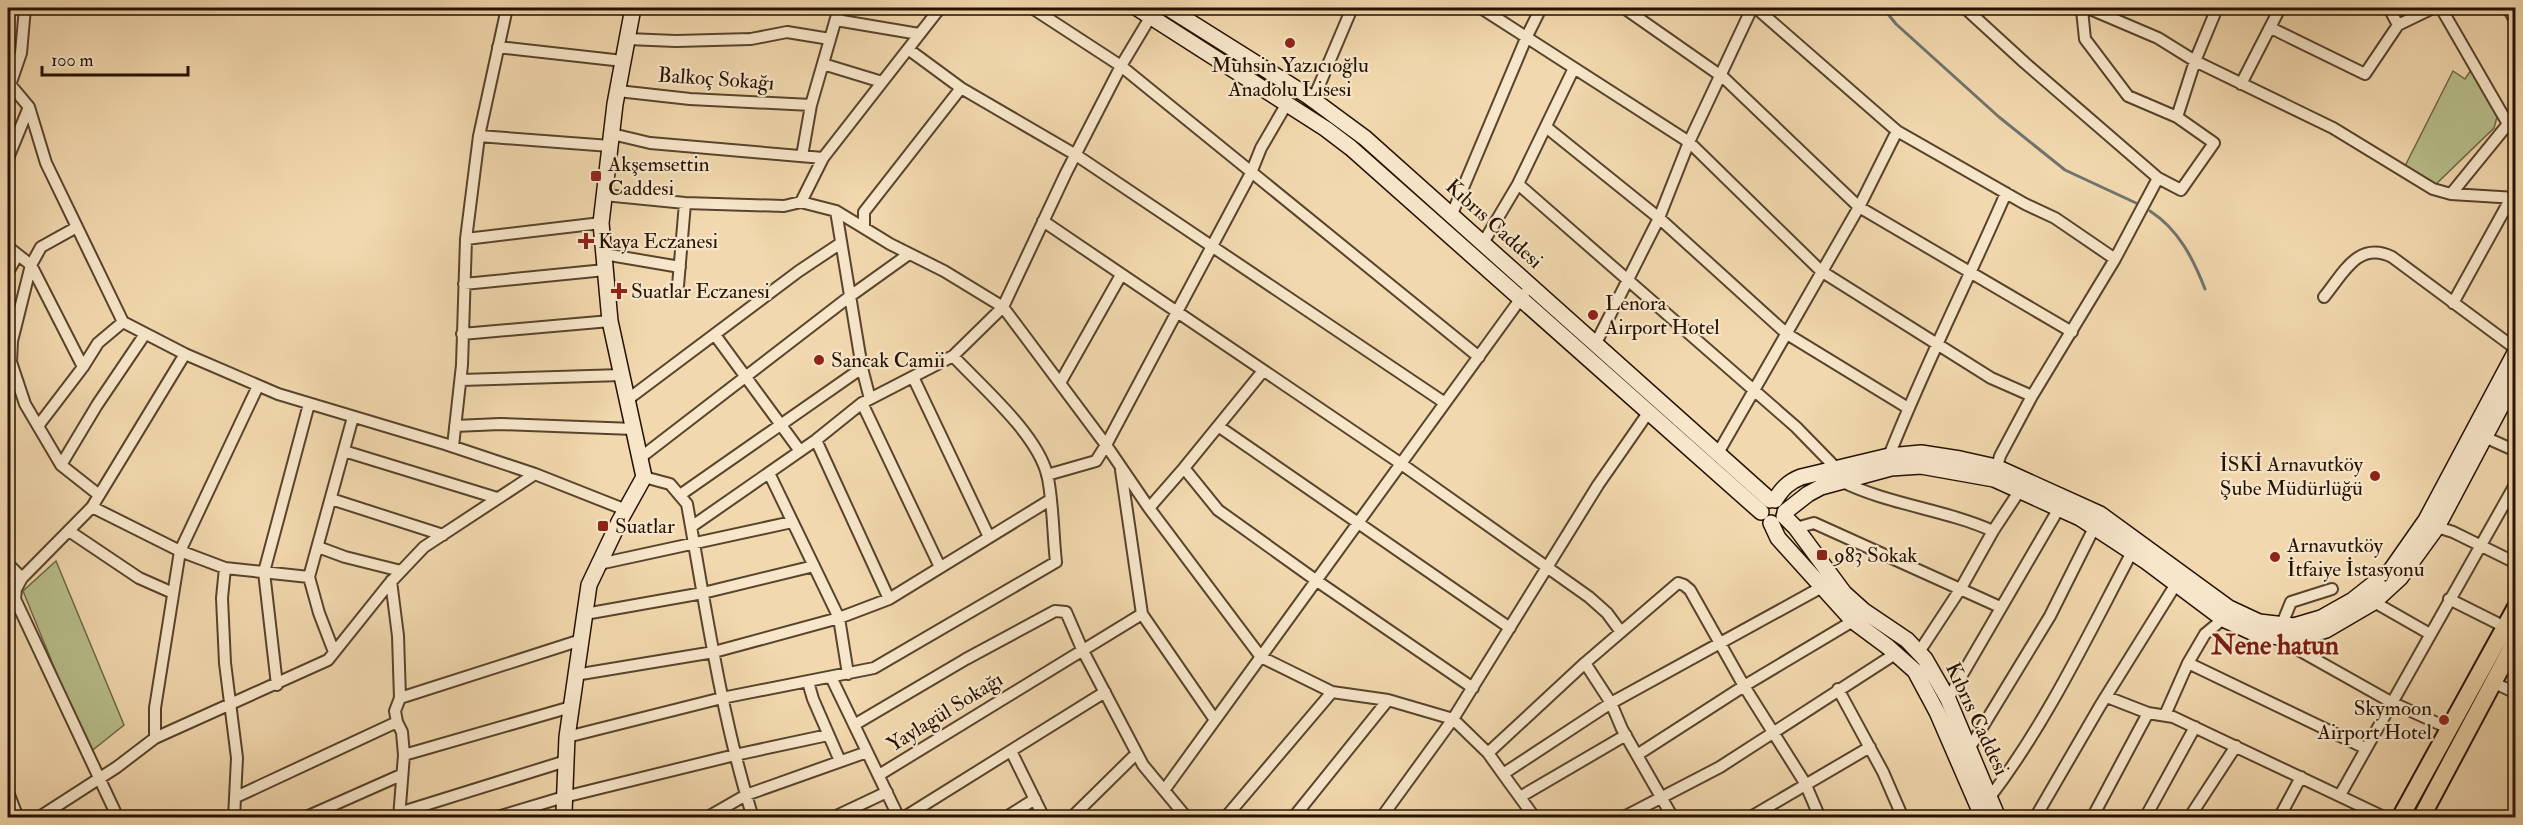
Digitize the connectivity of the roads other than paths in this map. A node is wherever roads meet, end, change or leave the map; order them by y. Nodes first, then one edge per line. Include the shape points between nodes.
1 (25, 8) edge
2 (507, 8) edge
3 (633, 8) edge
4 (842, 8) edge
5 (940, 8) edge
6 (1032, 8) edge
7 (1137, 8) edge
8 (1168, 8) edge
9 (1352, 8) edge
10 (1480, 8) edge
11 (1541, 8) edge
12 (1624, 8) edge
13 (1752, 8) edge
14 (1756, 8) edge
15 (1965, 8) edge
16 (2217, 8) edge
17 (2280, 8) edge
18 (2389, 8) edge
19 (2433, 8) edge
20 (2441, 8) edge
21 (2508, 8) edge
22 (2084, 9) edge
23 (1150, 12) edge
24 (836, 20) junction
25 (2516, 21) edge
26 (2398, 25) junction
27 (2271, 28) junction
28 (919, 34) junction
29 (1527, 36) junction
30 (627, 39) junction
31 (830, 39) junction
32 (498, 47) junction
33 (908, 49) junction
34 (623, 61) junction
35 (2195, 61) junction
36 (823, 64) junction
37 (1121, 66) junction
38 (1574, 68) junction
39 (1719, 74) junction
40 (882, 82) junction
41 (9, 83) edge
42 (2241, 84) junction
43 (961, 88) junction
44 (618, 91) junction
45 (1313, 100) junction
46 (811, 105) junction
47 (1286, 105) junction
48 (30, 107) junction
49 (2176, 117) junction
50 (2512, 124) edge
51 (1546, 127) junction
52 (1897, 131) junction
53 (480, 136) junction
54 (611, 140) junction
55 (1689, 142) junction
56 (1076, 155) junction
57 (802, 156) junction
58 (8, 158) edge
59 (823, 159) junction
60 (1251, 173) junction
61 (2158, 178) junction
62 (1518, 184) junction
63 (2006, 193) junction
64 (2451, 194) junction
65 (604, 195) junction
66 (2513, 198) edge
67 (801, 202) junction
68 (685, 203) junction
69 (1859, 207) junction
70 (836, 211) junction
71 (1452, 214) junction
72 (1659, 218) junction
73 (1043, 221) junction
74 (601, 223) junction
75 (77, 226) junction
76 (864, 228) junction
77 (466, 239) junction
78 (841, 243) junction
79 (1483, 243) junction
80 (1212, 246) junction
81 (8, 247) edge
82 (604, 254) junction
83 (909, 254) junction
84 (17, 256) junction
85 (2115, 260) junction
86 (31, 265) junction
87 (680, 267) junction
88 (605, 270) junction
89 (8, 272) edge
90 (1821, 272) junction
91 (1971, 273) junction
92 (1121, 275) junction
93 (1628, 279) junction
94 (464, 284) junction
95 (1529, 284) junction
96 (678, 286) dead end
97 (849, 297) junction
98 (2324, 297) dead end
99 (1521, 300) junction
100 (2453, 303) junction
101 (1003, 307) junction
102 (1176, 313) junction
103 (610, 321) junction
104 (123, 322) junction
105 (2072, 332) junction
106 (145, 334) junction
107 (462, 334) junction
108 (1787, 334) junction
109 (715, 335) junction
110 (1596, 343) junction
111 (1937, 346) junction
112 (2516, 350) edge
113 (185, 354) junction
114 (953, 356) junction
115 (1479, 357) junction
116 (83, 367) junction
117 (862, 368) junction
118 (1263, 371) junction
119 (622, 375) junction
120 (744, 377) junction
121 (914, 377) junction
122 (2516, 378) edge
123 (461, 380) junction
124 (1060, 383) junction
125 (258, 386) junction
126 (1754, 390) junction
127 (2032, 396) junction
128 (627, 399) junction
129 (866, 401) junction
130 (1445, 403) junction
131 (309, 404) junction
132 (1908, 408) junction
133 (1648, 413) junction
134 (353, 417) junction
135 (780, 425) junction
136 (38, 426) junction
137 (455, 426) junction
138 (1218, 426) junction
139 (633, 429) junction
140 (2479, 434) junction
141 (816, 440) junction
142 (1106, 445) junction
143 (453, 447) junction
144 (344, 451) junction
145 (800, 451) junction
146 (2516, 451) edge
147 (1718, 453) junction
148 (1888, 456) junction
149 (640, 458) junction
150 (1400, 463) junction
151 (61, 465) junction
152 (1120, 466) junction
153 (1184, 468) junction
154 (769, 473) junction
155 (1995, 473) junction
156 (535, 474) junction
157 (1838, 474) junction
158 (1047, 475) junction
159 (644, 477) junction
160 (2516, 483) edge
161 (2023, 485) junction
162 (99, 495) junction
163 (680, 495) junction
164 (497, 498) junction
165 (331, 499) junction
166 (1050, 500) junction
167 (2062, 503) junction
168 (92, 507) junction
169 (1149, 508) junction
170 (626, 510) junction
171 (1774, 511) junction
172 (2098, 521) junction
173 (792, 522) junction
174 (1358, 523) junction
175 (692, 527) junction
176 (2437, 527) junction
177 (1796, 528) junction
178 (69, 531) junction
179 (1993, 531) junction
180 (442, 535) junction
181 (989, 537) junction
182 (2422, 539) junction
183 (694, 544) junction
184 (2480, 544) junction
185 (318, 547) junction
186 (180, 550) junction
187 (2132, 552) junction
188 (2516, 563) edge
189 (8, 564) edge
190 (599, 564) junction
191 (814, 566) junction
192 (940, 567) junction
193 (225, 568) junction
194 (1546, 568) junction
195 (401, 571) junction
196 (264, 572) junction
197 (309, 577) junction
198 (22, 578) junction
199 (392, 581) junction
200 (1317, 581) junction
201 (2176, 584) junction
202 (1822, 587) junction
203 (1961, 588) junction
204 (2332, 589) dead end
205 (173, 593) junction
206 (703, 593) junction
207 (889, 599) junction
208 (2449, 599) junction
209 (2374, 602) junction
210 (2000, 607) junction
211 (2516, 607) edge
212 (585, 614) junction
213 (1142, 614) junction
214 (839, 618) junction
215 (2223, 619) junction
216 (1853, 621) junction
217 (1510, 628) junction
218 (2282, 631) junction
219 (1621, 632) junction
220 (2430, 633) junction
221 (2510, 633) edge
222 (580, 640) junction
223 (1722, 644) junction
224 (1082, 649) junction
225 (334, 652) junction
226 (714, 652) junction
227 (1919, 652) junction
228 (1895, 654) junction
229 (1261, 657) junction
230 (1585, 663) junction
231 (2188, 663) junction
232 (848, 674) junction
233 (575, 675) junction
234 (831, 677) junction
235 (808, 682) junction
236 (2492, 682) junction
237 (277, 685) junction
238 (1744, 686) junction
239 (1473, 688) junction
240 (1838, 689) junction
241 (1105, 692) junction
242 (1332, 692) junction
243 (2516, 693) edge
244 (2107, 697) junction
245 (400, 698) junction
246 (722, 698) junction
247 (1948, 699) junction
248 (1389, 700) junction
249 (2391, 702) junction
250 (1611, 703) junction
251 (231, 705) junction
252 (571, 707) junction
253 (2148, 713) junction
254 (2164, 715) junction
255 (1453, 719) junction
256 (1215, 720) junction
257 (397, 722) junction
258 (854, 725) junction
259 (2195, 727) junction
260 (2448, 728) junction
261 (1772, 731) junction
262 (828, 735) junction
263 (1626, 735) junction
264 (567, 737) junction
265 (155, 738) junction
266 (2236, 746) junction
267 (1870, 747) junction
268 (2366, 748) junction
269 (1969, 749) junction
270 (1011, 751) junction
271 (867, 752) junction
272 (1488, 753) junction
273 (1136, 754) junction
274 (1637, 754) junction
275 (404, 755) junction
276 (735, 755) junction
277 (566, 761) junction
278 (840, 761) junction
279 (1503, 774) junction
280 (401, 775) junction
281 (879, 776) junction
282 (2301, 777) junction
283 (99, 778) junction
284 (1805, 783) junction
285 (1165, 789) junction
286 (8, 792) edge
287 (887, 792) junction
288 (746, 795) junction
289 (2340, 795) junction
290 (236, 797) junction
291 (564, 797) junction
292 (1520, 797) junction
293 (1990, 797) junction
294 (1663, 798) junction
295 (1035, 799) junction
296 (399, 815) edge
297 (18, 818) edge
298 (38, 818) edge
299 (118, 818) edge
300 (234, 818) edge
301 (304, 818) edge
302 (494, 818) edge
303 (566, 818) edge
304 (706, 818) edge
305 (753, 818) edge
306 (832, 818) edge
307 (901, 818) edge
308 (1005, 818) edge
309 (1044, 818) edge
310 (1071, 818) edge
311 (1187, 818) edge
312 (1225, 818) edge
313 (1293, 818) edge
314 (1381, 818) edge
315 (1535, 818) edge
316 (1622, 818) edge
317 (1673, 818) edge
318 (1749, 818) edge
319 (1820, 818) edge
320 (1903, 818) edge
321 (1983, 818) edge
322 (1998, 818) edge
323 (2035, 818) edge
324 (2092, 818) edge
325 (2145, 818) edge
326 (2189, 818) edge
327 (2279, 818) edge
328 (2386, 818) edge
329 (2400, 818) edge
330 (2421, 818) edge

1 - 41 street via 21,53
2 - 32 street
3 - 30 street
4 - 24 street
5 - 28 street
6 - 37 street
7 - 23 street
8 - 45 street, Kıbrıs Caddesi
9 - 45 street
10 - 29 street
11 - 29 street
12 - 39 street
13 - 39 street
14 - 52 street
15 - 61 street
16 - 35 street
17 - 27 street
18 - 26 street
19 - 26 street
20 - 50 street
21 - 25 street
22 - 35 street via 2158,39
22 - 49 street via 2085,39 2128,96
23 - 37 street
23 - 47 street
24 - 28 street
24 - 31 street
26 - 27 street via 2365,74
27 - 42 street
28 - 33 street
29 - 38 street
29 - 71 street
30 - 31 street via 751,39 787,32
30 - 34 street
31 - 36 street
32 - 34 street
32 - 53 street
33 - 40 street
33 - 43 street
34 - 44 street
35 - 42 street
35 - 49 street
36 - 40 street
36 - 46 street
37 - 56 street
37 - 60 street
38 - 51 street
38 - 55 street
39 - 55 street
39 - 69 street
40 - 59 street
41 - 48 street
42 - 64 street via 2333,128 2433,189
43 - 56 street
43 - 76 street via 864,212
44 - 46 street, Balkoç Sokağı
44 - 54 street
45 - 71 street, Kıbrıs Caddesi via 1365,138
46 - 57 street
47 - 60 street
47 - 99 street via 1351,148
48 - 58 street
48 - 75 street via 46,163
49 - 61 street via 2214,143 2181,190
50 - 64 street
51 - 62 street
51 - 72 street
52 - 63 street
52 - 69 street
53 - 54 street
53 - 77 street
54 - 57 street
54 - 65 street
55 - 72 street
55 - 90 street
56 - 73 street
56 - 80 street
57 - 59 street
59 - 67 street
60 - 80 street
60 - 115 street
61 - 85 street
62 - 79 street
62 - 93 street
63 - 85 street via 2055,218
63 - 91 street
64 - 66 street
65 - 68 street
65 - 74 street
66 - 100 street
67 - 68 street via 784,206
67 - 70 street
68 - 87 street
69 - 90 street
69 - 91 street
70 - 76 street
70 - 78 street
71 - 79 street, Kıbrıs Caddesi
72 - 93 street
72 - 108 street
73 - 92 street
73 - 101 street
74 - 77 street
74 - 82 street
75 - 86 street via 41,247
75 - 104 street
76 - 83 street
77 - 94 street
78 - 97 street
78 - 109 street
79 - 95 street, Kıbrıs Caddesi
80 - 102 street
80 - 130 street
81 - 84 street
82 - 87 street
82 - 88 street
83 - 97 street
83 - 101 street
84 - 86 street
84 - 89 street
85 - 105 street
86 - 116 street
86 - 136 street via 12,341 11,362 25,404
87 - 96 street
88 - 94 street
88 - 103 street
90 - 108 street
90 - 111 street
91 - 105 street
91 - 111 street
92 - 102 street
92 - 124 street
93 - 110 street
93 - 126 street
94 - 107 street
95 - 99 street
95 - 110 street, Kıbrıs Caddesi
97 - 117 street
97 - 120 street
98 - 100 street via 2359,255 2375,252 2392,257
99 - 115 street
99 - 133 street
100 - 112 street
101 - 114 street
101 - 124 street
102 - 118 street
102 - 142 street
103 - 107 street
103 - 119 street
104 - 106 street
104 - 116 street via 98,343
105 - 127 street
106 - 113 street
106 - 151 street
107 - 123 street
108 - 126 street
108 - 132 street
109 - 120 street
109 - 128 street
110 - 147 street, Kıbrıs Caddesi
111 - 127 street via 1991,378
111 - 132 street
112 - 140 street
113 - 125 street
113 - 162 street
114 - 121 street
114 - 158 street via 1014,419 1036,450
115 - 130 street
116 - 136 street
117 - 129 street
117 - 135 street
118 - 138 street
118 - 150 street
119 - 123 street
119 - 128 street
120 - 135 street
120 - 149 street
121 - 129 street
121 - 181 street
122 - 140 street
123 - 137 street
124 - 142 street
125 - 131 street
125 - 186 street
126 - 147 street
126 - 157 street via 1796,427
127 - 155 street
128 - 139 street
129 - 141 street
129 - 192 street
130 - 150 street
131 - 134 street
131 - 196 street
132 - 148 street
133 - 171 street
133 - 194 street
134 - 143 street
134 - 144 street
135 - 145 street
135 - 163 street
136 - 151 street
137 - 139 street
137 - 143 street
138 - 153 street
138 - 174 street
139 - 149 street
140 - 146 street
140 - 176 street
140 - 182 street
141 - 145 street
141 - 207 street
142 - 152 street
142 - 158 street via 1096,461
143 - 156 street
144 - 164 street
144 - 165 street
145 - 154 street
147 - 171 street, Kıbrıs Caddesi
148 - 155 street via 1921,453 1960,459
148 - 157 street
149 - 159 street
150 - 174 street
150 - 194 street
151 - 162 street
152 - 169 street
152 - 213 street
153 - 169 street
153 - 200 street via 1218,510
154 - 173 street
154 - 175 street
155 - 157 street via 1921,466
155 - 161 street
156 - 164 street
156 - 170 street
157 - 171 street
157 - 179 street via 1865,492
158 - 166 street
159 - 163 street via 670,484
159 - 170 street
160 - 184 street
161 - 167 street
161 - 179 street
162 - 168 street
163 - 175 street via 687,504
164 - 180 street
165 - 180 street
165 - 185 street
166 - 181 street
166 - 232 street via 1056,562 874,668
167 - 172 street
167 - 210 street
168 - 178 street
168 - 186 street
169 - 229 street
170 - 190 street
171 - 177 street, Kıbrıs Caddesi
171 - 202 street via 1778,538
172 - 187 street
172 - 218 street via 2229,608
172 - 269 street via 2050,616
173 - 183 street
173 - 191 street
174 - 200 street
174 - 217 street
175 - 183 street
176 - 182 street
176 - 184 street
177 - 203 street via 1814,523
177 - 227 street, Kıbrıs Caddesi via 1844,593
178 - 198 street
178 - 205 street via 139,578
179 - 203 street
180 - 195 street
181 - 192 street
182 - 209 street via 2394,585
182 - 218 street via 2353,600 2321,618
183 - 190 street
183 - 206 street
184 - 188 street
184 - 208 street
185 - 195 street
185 - 197 street
186 - 193 street
186 - 205 street
187 - 201 street
187 - 293 street via 2062,684
189 - 198 street
190 - 212 street via 590,585
191 - 206 street
191 - 214 street
192 - 207 street
193 - 196 street
193 - 251 street via 222,598
194 - 217 street
194 - 219 street via 1589,597
195 - 199 street
196 - 197 street
196 - 237 street
197 - 225 street
198 - 283 street via 15,599
199 - 225 street
199 - 245 street
200 - 229 street
200 - 239 street
201 - 215 street
201 - 244 street
202 - 216 street
202 - 223 street
203 - 210 street
203 - 227 street
204 - 218 street via 2291,602
205 - 265 street via 155,708
206 - 212 street
206 - 226 street
207 - 214 street
208 - 220 street
208 - 221 street
209 - 218 street via 2326,630 2295,639
209 - 220 street
210 - 247 street
211 - 221 main road
212 - 222 street
213 - 224 street, Yaylagül Sokağı
213 - 256 street
214 - 226 street
214 - 232 street
215 - 218 street via 2256,634
215 - 231 street via 2205,634
216 - 228 street
216 - 238 street
217 - 239 street
218 - 249 street via 2288,644
219 - 223 street via 1678,583 1690,590
219 - 230 street
220 - 249 street
221 - 236 main road
221 - 260 main road
222 - 233 street
222 - 245 street
223 - 238 street
223 - 250 street
224 - 241 street
224 - 258 street via 1066,612 1055,611
224 - 281 street, Yaylagül Sokağı
225 - 237 street via 328,660
226 - 233 street
226 - 246 street
227 - 247 street, Kıbrıs Caddesi
228 - 240 street
228 - 321 street via 1919,676
229 - 242 street
229 - 256 street
230 - 250 street
230 - 272 street
231 - 254 street
231 - 268 street
232 - 234 street
233 - 252 street
234 - 235 street
234 - 258 street
235 - 246 street
235 - 262 street
236 - 243 street
236 - 330 main road
237 - 251 street
238 - 261 street
238 - 274 street
239 - 255 street
240 - 261 street
240 - 267 street
241 - 270 street
241 - 273 street
242 - 248 street
242 - 312 street
244 - 253 street
244 - 323 street
245 - 257 street via 395,711
246 - 264 street
246 - 276 street
247 - 269 street, Kıbrıs Caddesi
248 - 255 street
248 - 313 street
249 - 260 street
249 - 268 street
250 - 263 street
250 - 279 street
251 - 265 street
251 - 290 street via 237,758
252 - 264 street
252 - 275 street
253 - 254 street
253 - 324 street
254 - 259 street
255 - 272 street
255 - 314 street
256 - 285 street
257 - 275 street
257 - 290 street
258 - 271 street
259 - 266 street
259 - 325 street
260 - 329 main road
261 - 284 street
261 - 294 street via 1720,767
262 - 276 street
262 - 278 street
263 - 274 street
263 - 292 street
264 - 277 street
265 - 283 street
266 - 282 street
266 - 326 street
267 - 284 street
267 - 320 street
268 - 289 street
269 - 293 street, Kıbrıs Caddesi
270 - 295 street
270 - 307 street
271 - 278 street
271 - 281 street
272 - 279 street
273 - 285 street
273 - 310 street
274 - 294 street
275 - 280 street
276 - 288 street
276 - 291 street
277 - 291 street
277 - 296 street
278 - 288 street
279 - 292 street
280 - 296 street
280 - 301 street
281 - 287 street
282 - 289 street
282 - 327 street
283 - 298 street
283 - 299 street
284 - 318 street
284 - 319 street
285 - 311 street
286 - 297 street
287 - 306 street
287 - 307 street
288 - 304 street
288 - 305 street
289 - 328 street
290 - 300 street
291 - 302 street
291 - 303 street
292 - 315 street
293 - 322 street, Kıbrıs Caddesi
294 - 316 street
294 - 317 street
295 - 308 street
295 - 309 street

